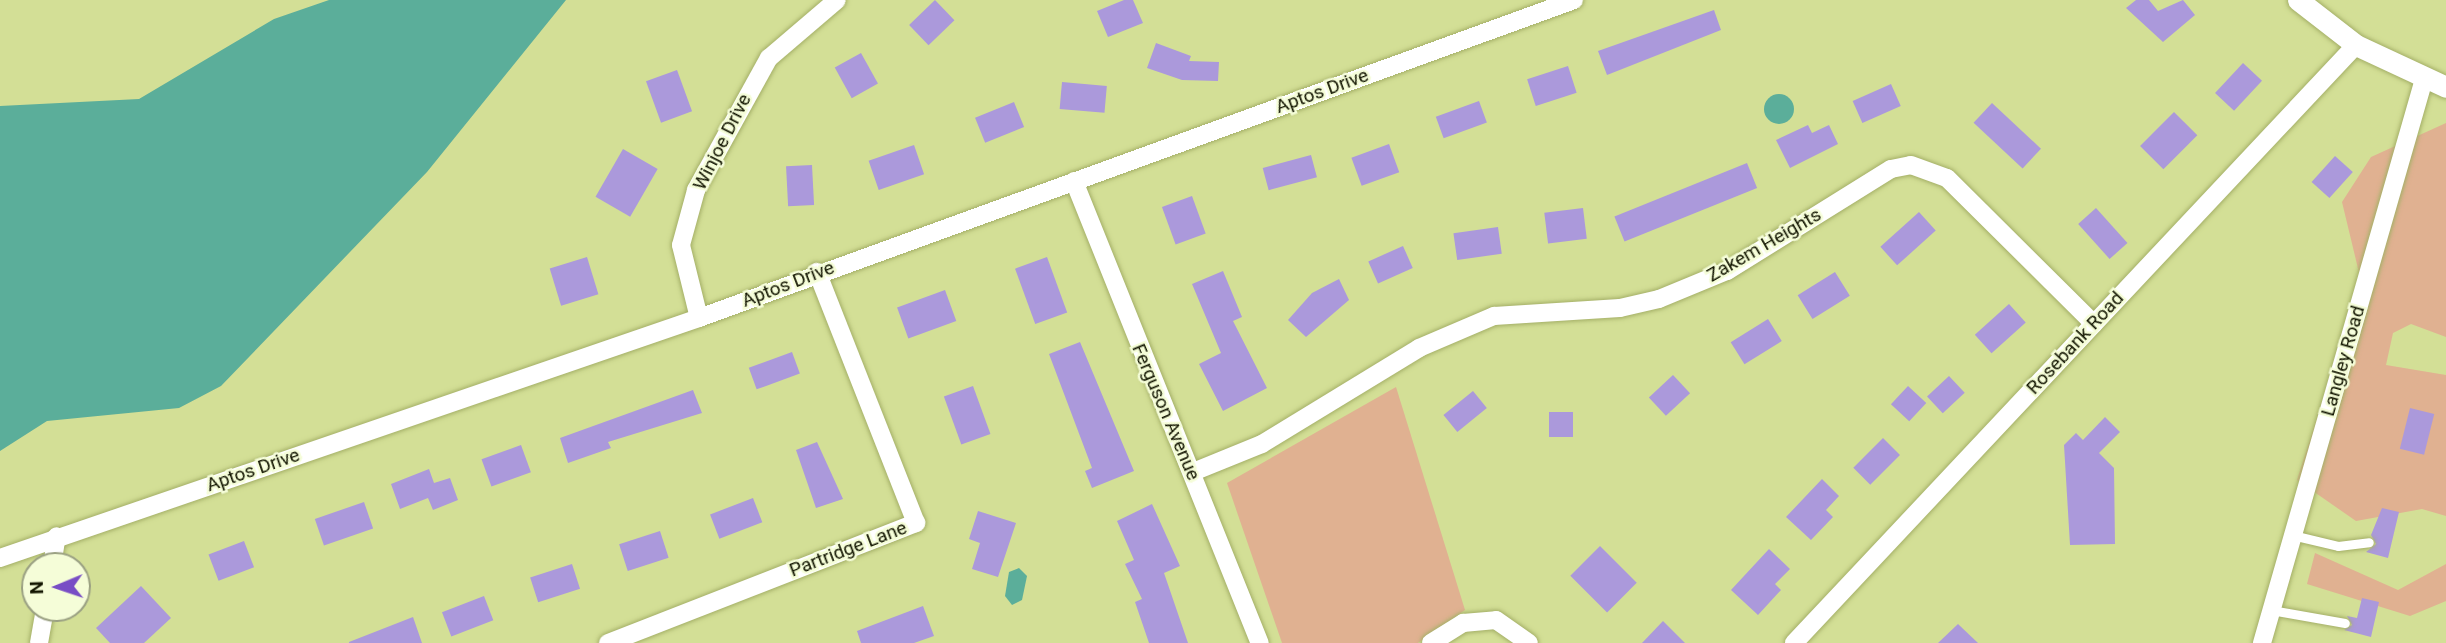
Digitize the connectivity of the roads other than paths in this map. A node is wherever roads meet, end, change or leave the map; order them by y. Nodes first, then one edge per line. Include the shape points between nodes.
1 (837, 0) edge
2 (1574, 0) edge
3 (2298, 0) edge
4 (2356, 44) junction
5 (2424, 79) junction
6 (2446, 87) edge
7 (1074, 181) junction
8 (817, 272) junction
9 (699, 318) junction
10 (2094, 324) junction
11 (1193, 472) junction
12 (2292, 535) junction
13 (57, 536) junction
14 (2369, 542) dead end
15 (54, 552) edge
16 (0, 558) edge
17 (2271, 610) junction
18 (43, 622) edge
19 (2345, 623) dead end
20 (39, 643) edge
21 (608, 643) edge
22 (1260, 643) edge
23 (1431, 643) edge
24 (1529, 643) edge
25 (1794, 643) edge
26 (2262, 643) edge

1 - 9 street, Winjoe Drive via 769,58 696,190 681,245
2 - 7 street, Aptos Drive
3 - 4 street
4 - 5 street
4 - 10 street, Rosebank Road
5 - 6 street
5 - 12 street, Langley Road
7 - 8 street, Aptos Drive
7 - 11 street, Ferguson Avenue
8 - 9 street, Aptos Drive
8 - 21 street, Partridge Lane via 916,523
9 - 13 street, Aptos Drive
10 - 11 street, Zakem Heights via 1947,178 1911,165 1892,169 1727,271 1659,299 1620,308 1494,316 1419,348 1262,444
10 - 25 street, Rosebank Road
11 - 22 street, Ferguson Avenue
12 - 14 lane via 2338,546
12 - 17 street, Langley Road
13 - 15 street
13 - 16 street, Aptos Drive
17 - 19 lane
17 - 26 street, Langley Road
18 - 20 street
23 - 24 street via 1462,623 1496,620

